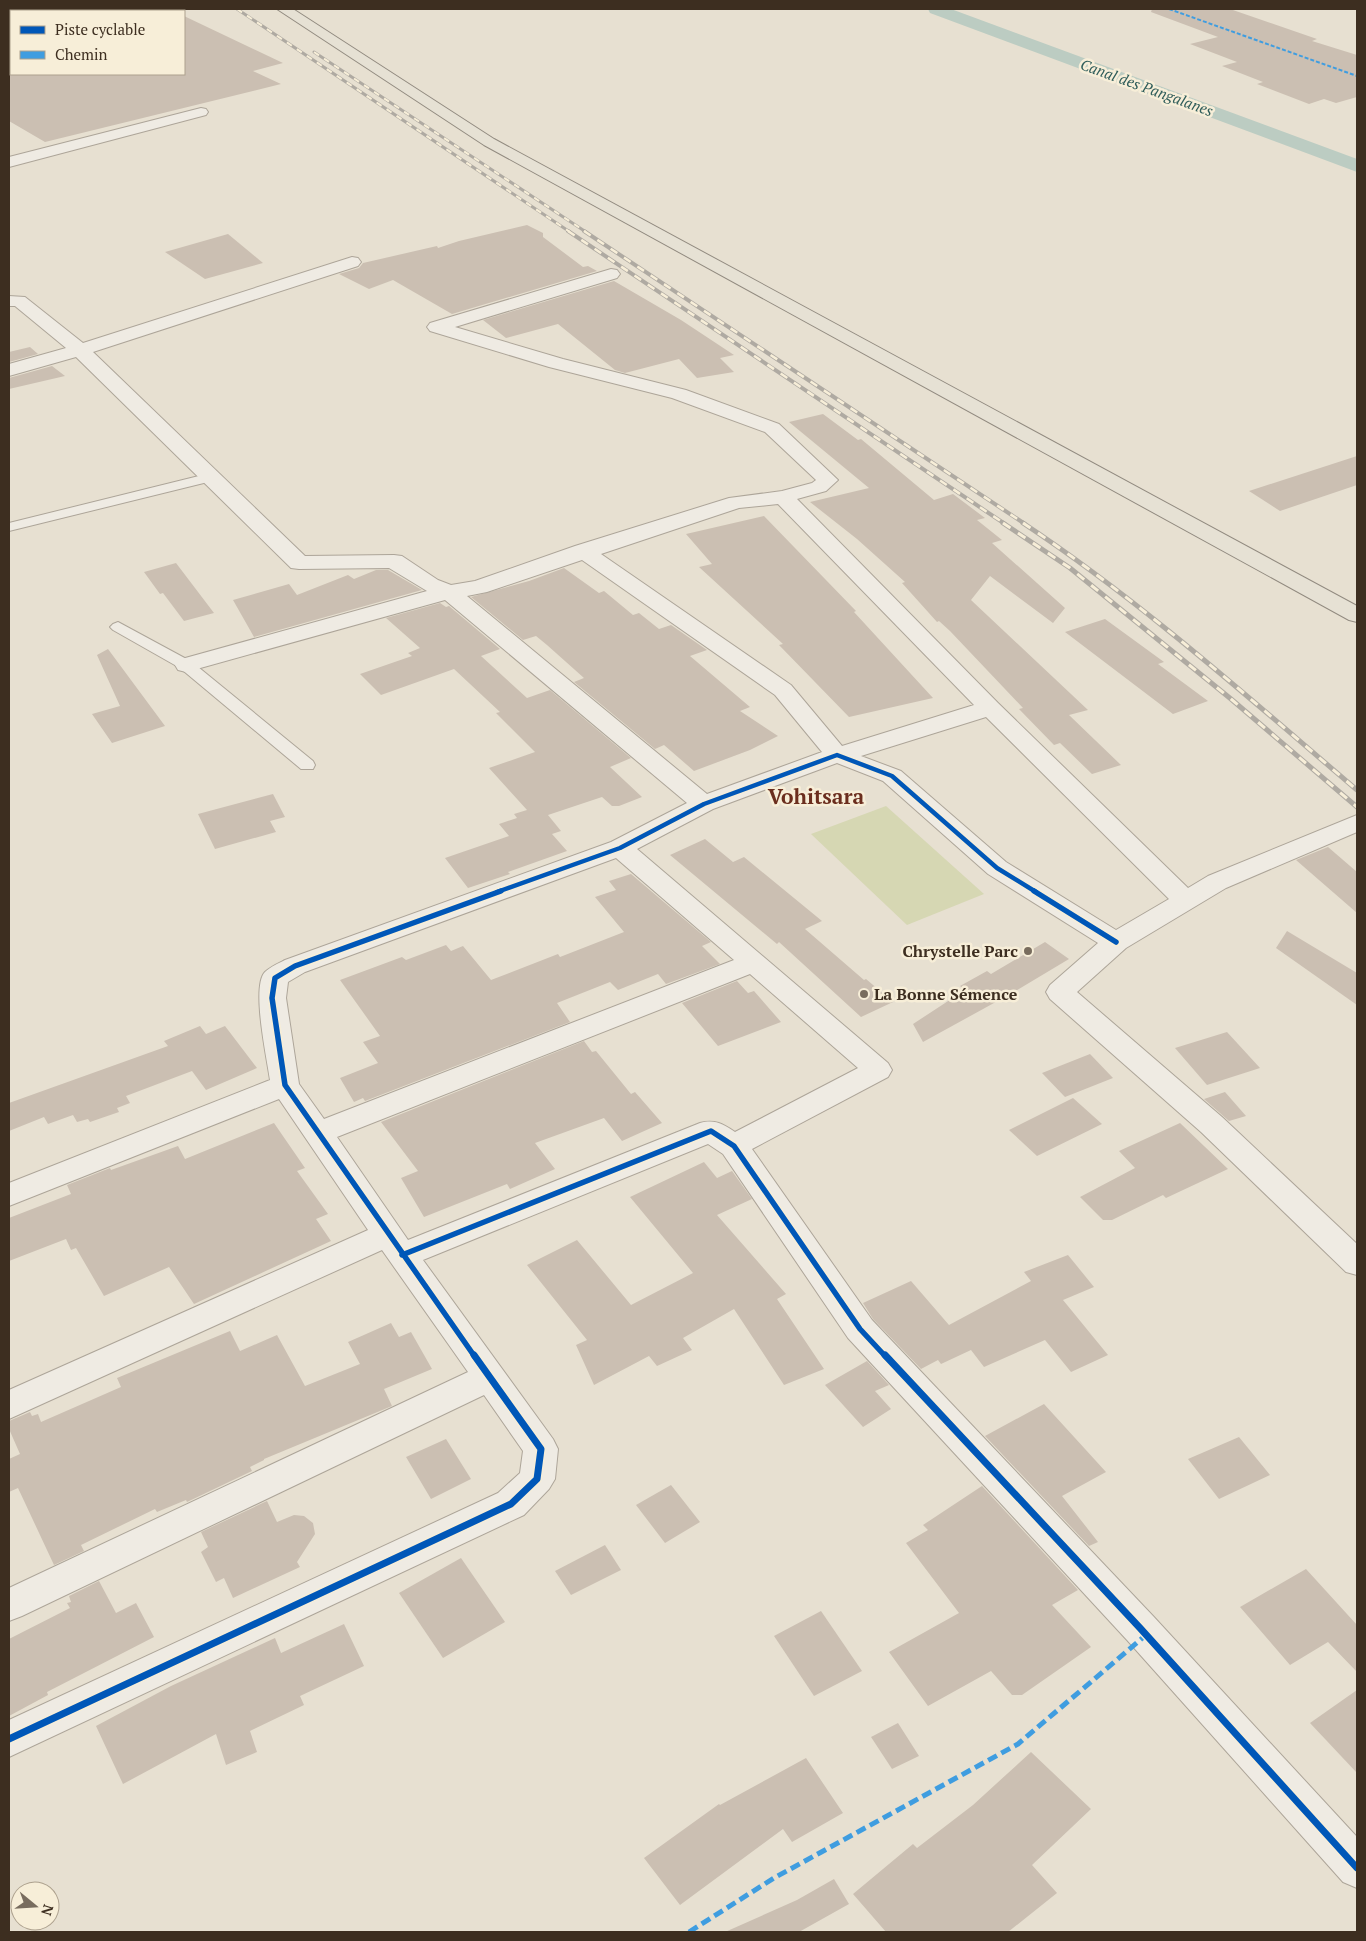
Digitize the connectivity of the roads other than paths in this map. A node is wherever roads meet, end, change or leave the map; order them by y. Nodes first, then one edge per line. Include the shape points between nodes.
1 (284, 9) edge
2 (201, 112) dead end
3 (9, 162) edge
4 (352, 262) dead end
5 (610, 274) dead end
6 (9, 300) edge
7 (80, 350) junction
8 (9, 370) edge
9 (211, 477) junction
10 (783, 497) junction
11 (9, 528) edge
12 (583, 551) junction
13 (449, 592) junction
14 (1357, 615) edge
15 (118, 627) dead end
16 (186, 665) junction
17 (990, 708) junction
18 (837, 755) junction
19 (307, 765) dead end
20 (704, 804) junction
21 (1357, 822) edge
22 (620, 848) junction
23 (1186, 901) junction
24 (1116, 942) junction
25 (753, 963) junction
26 (285, 1085) junction
27 (318, 1134) junction
28 (734, 1146) junction
29 (9, 1195) edge
30 (395, 1245) junction
31 (1357, 1263) edge
32 (490, 1377) junction
33 (9, 1405) edge
34 (9, 1605) edge
35 (9, 1739) edge
36 (1351, 1850) edge

1 - 14 main road via 489,142
2 - 3 street
4 - 7 street
5 - 10 street via 436,327 556,363 679,394 772,428 828,480 819,487
6 - 7 street via 19,301
7 - 8 street
7 - 9 street
9 - 11 lane
9 - 13 street via 298,563 394,561 430,585
10 - 12 street via 736,502
10 - 17 street
12 - 13 street via 479,587
12 - 18 street via 782,690
13 - 16 street
13 - 20 street
15 - 16 lane
16 - 19 lane
17 - 18 street
17 - 23 street
18 - 20 street
18 - 24 street via 892,776 997,868
20 - 22 street
21 - 23 street via 1217,882
22 - 25 street
22 - 26 street via 295,966 275,978 272,998
23 - 24 street
24 - 31 street via 1060,992 1172,1087
25 - 27 street
25 - 28 street via 878,1070
26 - 27 street
26 - 29 street
27 - 30 street
28 - 30 street via 711,1131
28 - 36 street via 860,1329
30 - 32 street
30 - 33 street
32 - 34 street
32 - 35 street via 541,1449 537,1479 511,1504

